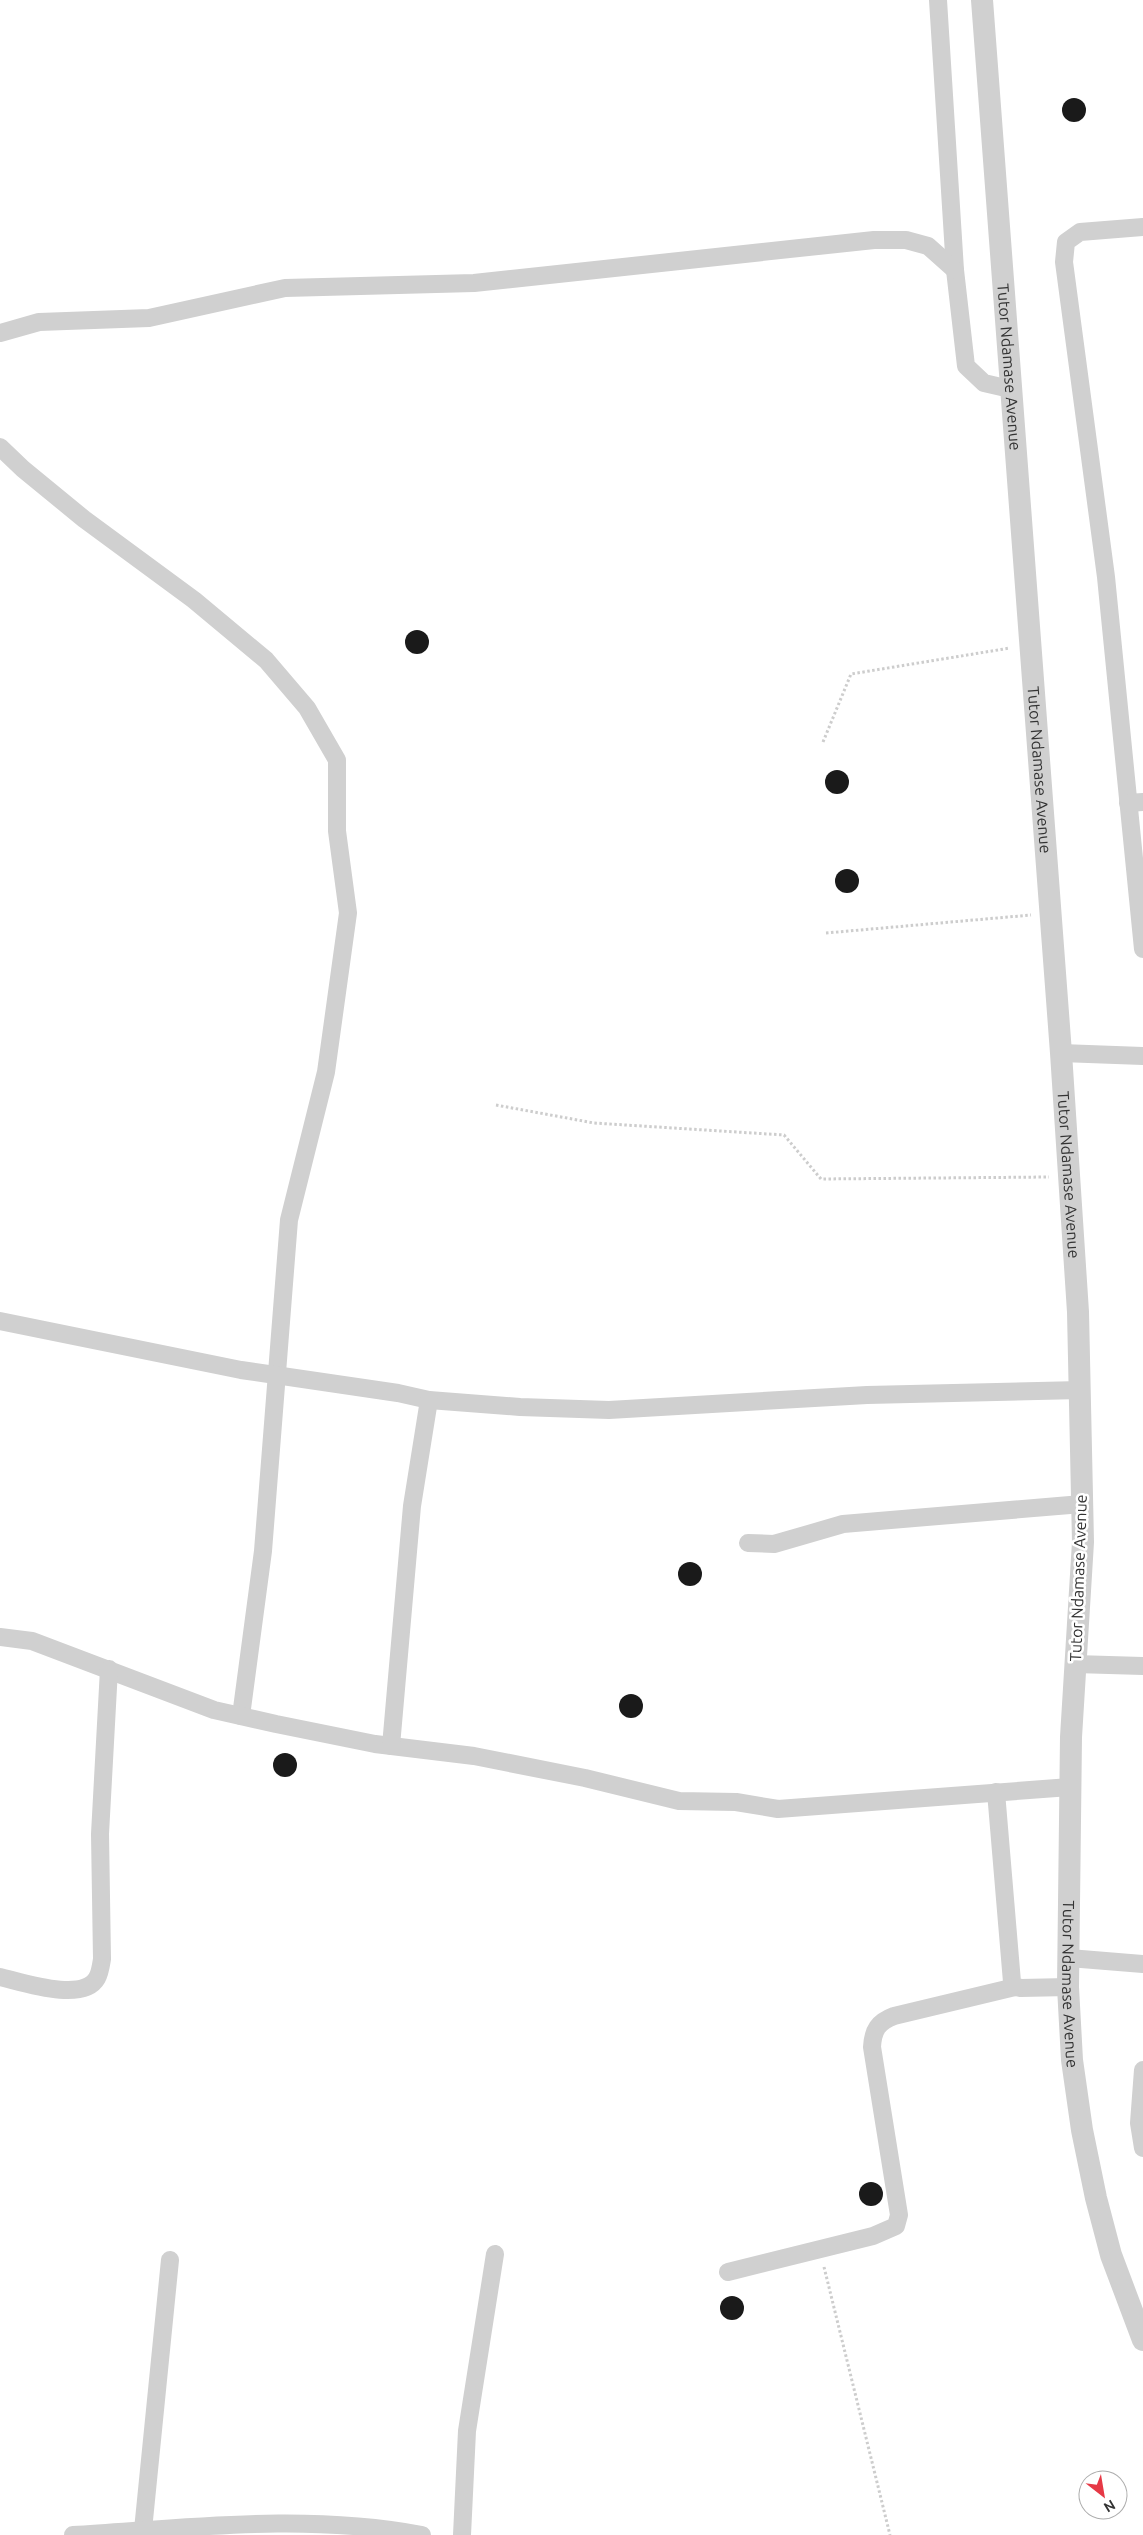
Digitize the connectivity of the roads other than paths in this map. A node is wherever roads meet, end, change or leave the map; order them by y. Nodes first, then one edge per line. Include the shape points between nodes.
1 (938, 0) edge
2 (982, 0) edge
3 (1143, 227) edge
4 (955, 270) junction
5 (0, 333) edge
6 (1010, 389) junction
7 (0, 447) edge
8 (1135, 802) edge
9 (1143, 949) edge
10 (1061, 1053) junction
11 (1143, 1056) edge
12 (0, 1321) edge
13 (276, 1375) junction
14 (1081, 1390) junction
15 (429, 1400) junction
16 (1082, 1504) junction
17 (748, 1543) dead end
18 (0, 1637) edge
19 (1075, 1664) junction
20 (1143, 1666) edge
21 (109, 1669) junction
22 (241, 1716) junction
23 (391, 1746) junction
24 (1070, 1788) junction
25 (996, 1792) junction
26 (1069, 1958) junction
27 (1143, 1964) edge
28 (0, 1977) edge
29 (1015, 1987) junction
30 (1068, 1987) junction
31 (1143, 2070) edge
32 (1143, 2148) edge
33 (495, 2254) dead end
34 (170, 2260) dead end
35 (728, 2272) dead end
36 (1143, 2340) edge
37 (143, 2530) junction
38 (73, 2535) edge
39 (422, 2535) edge
40 (462, 2535) edge

1 - 4 street
2 - 6 street, Tutor Ndamase Avenue
3 - 8 street via 1080,232 1066,242 1064,262
4 - 5 street via 928,246 906,240 865,240 474,282 284,288 149,318 39,322
4 - 6 street via 966,366 984,383
6 - 10 street, Tutor Ndamase Avenue
7 - 13 street via 84,518 194,600 266,660 307,708 337,760 337,831 348,913 326,1072 289,1220
8 - 9 street
10 - 11 street
10 - 14 street, Tutor Ndamase Avenue
12 - 13 street
13 - 15 street
13 - 22 street via 263,1551
14 - 15 street via 866,1395 609,1410
14 - 16 street, Tutor Ndamase Avenue
15 - 23 street via 412,1506
16 - 17 street via 843,1524 774,1544
16 - 19 street, Tutor Ndamase Avenue via 1083,1542
18 - 21 street via 32,1641
19 - 20 street
19 - 24 street, Tutor Ndamase Avenue
21 - 22 street via 214,1710
21 - 28 street via 100,1834 102,1959 98,1978 92,1984 73,1991
22 - 23 street
23 - 25 street via 474,1756 679,1801 736,1802 778,1809
24 - 25 street
24 - 26 street, Tutor Ndamase Avenue
25 - 29 street via 1010,1975
26 - 27 street
26 - 30 street, Tutor Ndamase Avenue
29 - 30 street
29 - 35 street via 894,2016 878,2024 872,2047 898,2221 889,2231
30 - 36 street, Tutor Ndamase Avenue via 1072,2060 1085,2147 1111,2255
31 - 32 street via 1138,2123
33 - 40 street via 467,2430
34 - 37 street
37 - 38 street
37 - 39 street via 306,2522 367,2526

